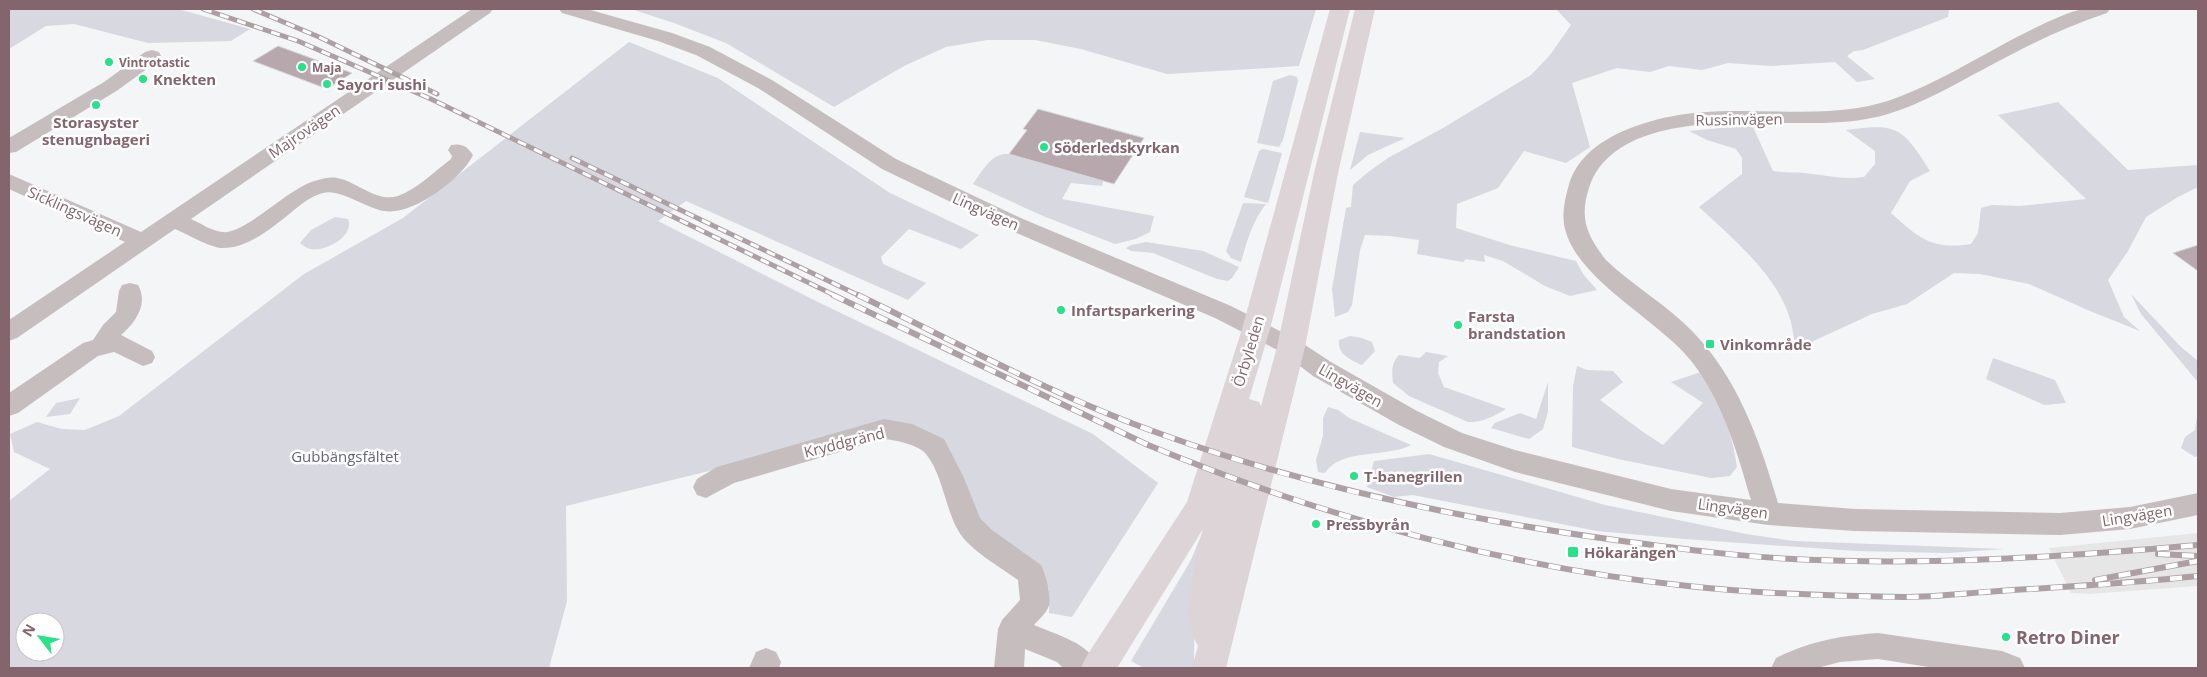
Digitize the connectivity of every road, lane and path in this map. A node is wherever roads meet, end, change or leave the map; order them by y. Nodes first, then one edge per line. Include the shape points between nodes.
1 (484, 9) edge
2 (568, 9) edge
3 (1340, 9) edge
4 (1365, 9) edge
5 (2091, 10) edge
6 (152, 56) dead end
7 (9, 147) edge
8 (458, 150) dead end
9 (9, 181) edge
10 (174, 220) junction
11 (142, 241) junction
12 (130, 291) dead end
13 (9, 332) edge
14 (1272, 338) junction
15 (102, 345) junction
16 (143, 357) dead end
17 (9, 406) edge
18 (706, 486) dead end
19 (2198, 504) edge
20 (1768, 514) junction
21 (1012, 629) junction
22 (1211, 660) edge
23 (1009, 668) edge
24 (1085, 668) edge
25 (1098, 668) edge
26 (1786, 668) edge
27 (2010, 668) edge

1 - 10 street, Majrovägen
2 - 14 street, Lingvägen via 702,50 765,84 889,164 1015,224 1223,312
3 - 14 main road, Örbyleden
4 - 14 main road, Örbyleden via 1326,173
5 - 20 street, Russinvägen via 1930,91 1882,109 1848,116 1703,118 1665,124 1626,138 1601,152 1588,165 1578,184 1573,217 1578,236 1602,270 1682,335 1702,357 1739,422
6 - 7 street via 111,86
8 - 10 street via 463,156 458,163 403,202 385,204 328,184 309,190 250,232 229,240 221,240
9 - 11 street, Sicklingsvägen
10 - 11 street, Majrovägen
11 - 13 street, Majrovägen
12 - 15 street via 129,315 106,335
14 - 20 street, Lingvägen via 1361,392 1453,440 1515,461 1611,486 1672,500
14 - 22 main road, Örbyleden
14 - 25 main road, Örbyleden via 1200,506
15 - 16 street via 117,344
15 - 17 street via 90,348
18 - 21 street, Kryddgränd via 726,475 884,428 903,431 935,446 969,525 1031,574 1035,604
19 - 20 street, Lingvägen via 2130,518 2060,524 1855,520
21 - 23 street
21 - 24 street via 1066,654
26 - 27 street via 1808,657 1840,649 1878,646

